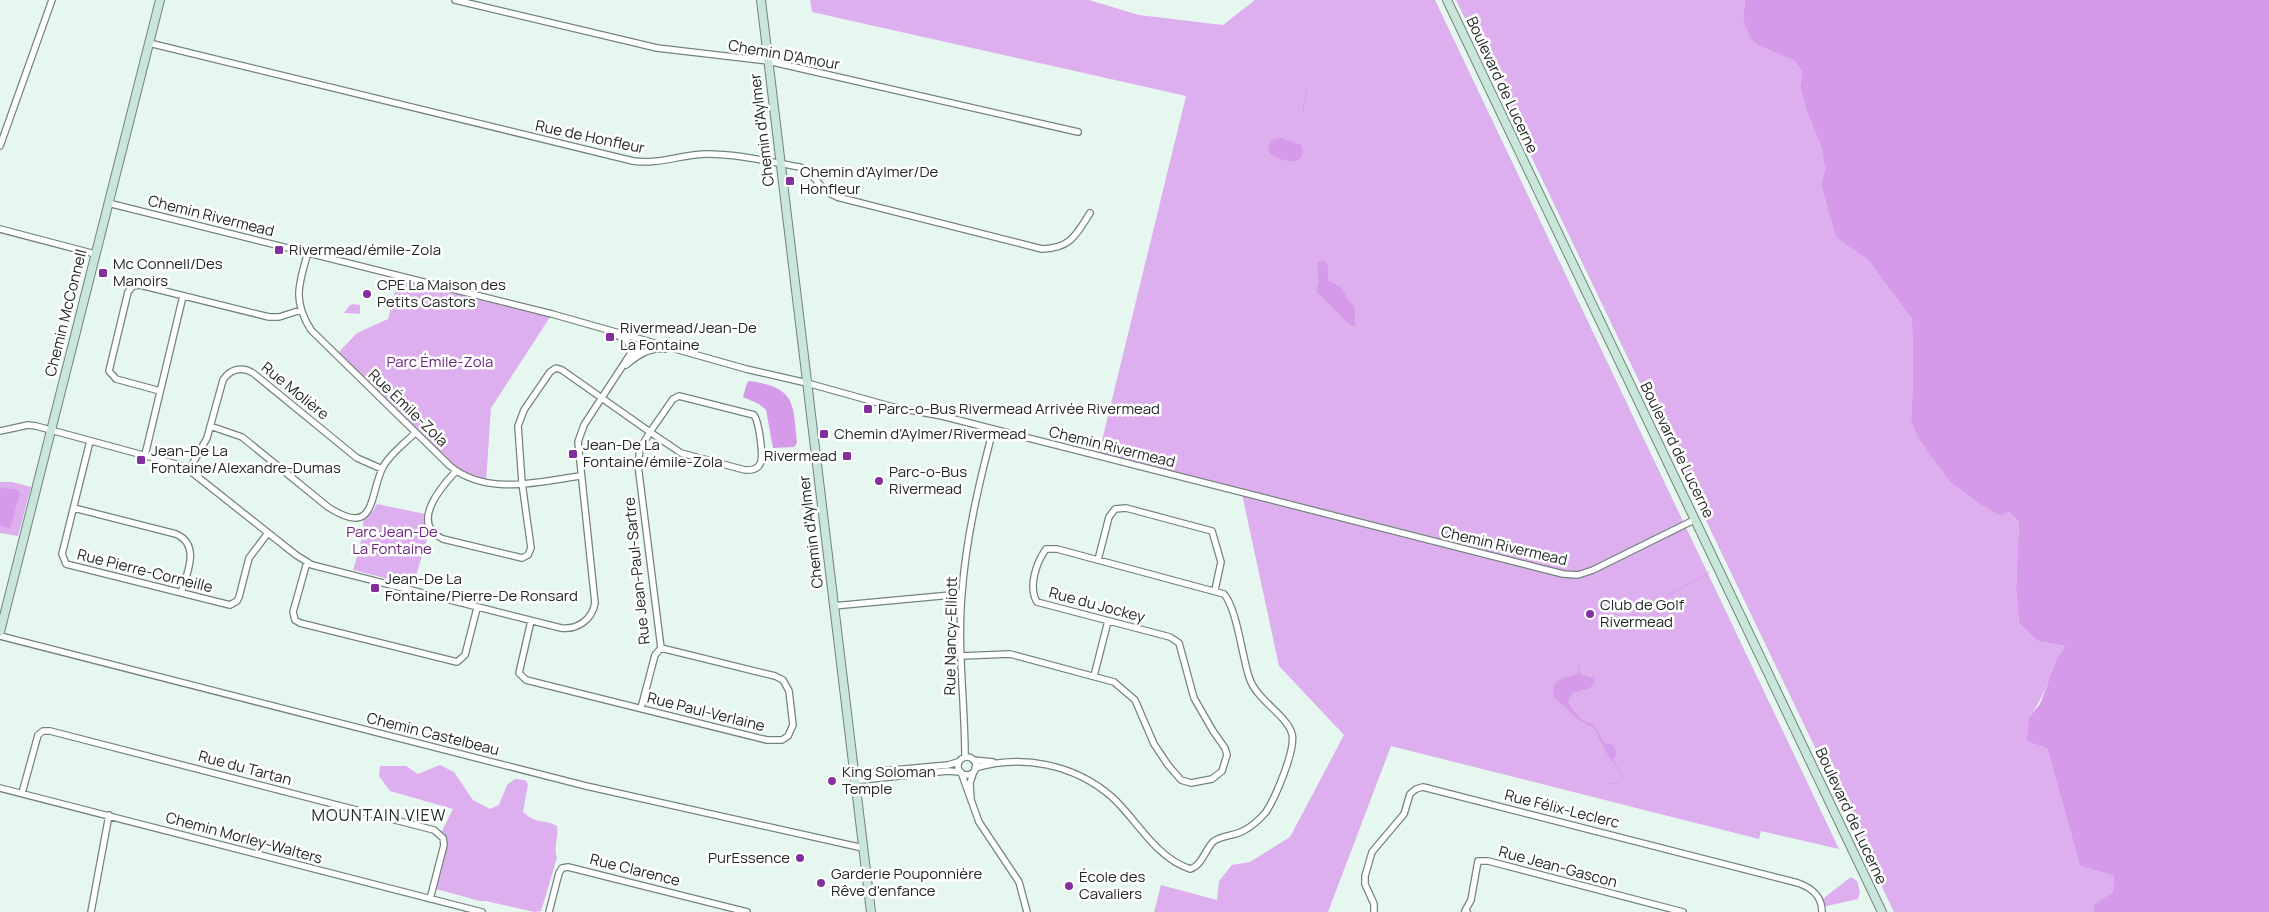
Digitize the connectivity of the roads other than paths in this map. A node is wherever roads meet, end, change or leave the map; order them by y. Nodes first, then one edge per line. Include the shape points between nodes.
1 (52, 0) edge
2 (160, 0) edge
3 (455, 0) edge
4 (761, 0) edge
5 (1447, 0) edge
6 (149, 43) junction
7 (768, 61) junction
8 (1078, 132) dead end
9 (0, 146) edge
10 (780, 164) junction
11 (108, 203) junction
12 (1090, 213) dead end
13 (0, 228) edge
14 (308, 252) junction
15 (95, 254) junction
16 (183, 296) junction
17 (301, 310) junction
18 (604, 329) junction
19 (647, 341) junction
20 (685, 352) junction
21 (623, 368) junction
22 (807, 383) junction
23 (160, 391) junction
24 (603, 398) junction
25 (210, 426) junction
26 (994, 430) junction
27 (0, 431) edge
28 (50, 431) junction
29 (650, 432) junction
30 (415, 433) junction
31 (90, 441) junction
32 (145, 455) junction
33 (382, 469) junction
34 (189, 470) junction
35 (456, 471) junction
36 (580, 476) junction
37 (522, 483) junction
38 (74, 508) junction
39 (1694, 520) junction
40 (268, 533) junction
41 (1098, 560) junction
42 (307, 562) junction
43 (1215, 590) junction
44 (182, 593) junction
45 (962, 594) junction
46 (833, 606) junction
47 (477, 608) junction
48 (531, 621) junction
49 (1108, 622) junction
50 (0, 632) edge
51 (0, 636) edge
52 (661, 648) junction
53 (961, 656) junction
54 (1094, 676) junction
55 (641, 708) junction
56 (965, 756) junction
57 (974, 760) junction
58 (958, 762) junction
59 (998, 762) junction
60 (974, 770) junction
61 (961, 772) junction
62 (854, 778) junction
63 (0, 788) edge
64 (22, 793) junction
65 (972, 805) junction
66 (109, 815) junction
67 (862, 848) junction
68 (430, 899) junction
69 (91, 912) edge
70 (482, 912) edge
71 (549, 912) edge
72 (747, 912) edge
73 (871, 912) edge
74 (1027, 912) edge
75 (1374, 912) edge
76 (1467, 912) edge
77 (1683, 912) edge
78 (1822, 912) edge
79 (1882, 912) edge

1 - 9 street
2 - 6 main road, Chemin McConnell
3 - 7 street, Chemin D'Amour via 657,48
4 - 7 main road, Chemin d'Aylmer
5 - 39 main road, Boulevard de Lucerne
6 - 10 street, Rue de Honfleur via 633,161 651,162 710,154
6 - 11 main road, Chemin McConnell
7 - 8 street, Chemin D'Amour
7 - 10 main road, Chemin d'Aylmer
10 - 12 street, Rue de Honfleur via 804,168 825,191 837,197 1042,249 1068,244
10 - 22 main road, Chemin d'Aylmer
11 - 14 street, Chemin Rivermead
11 - 15 main road, Chemin McConnell
13 - 15 street
14 - 17 street, Rue Émile-Zola via 298,288
14 - 18 street, Chemin Rivermead
15 - 28 main road, Chemin McConnell
16 - 17 street via 274,318
16 - 23 street
16 - 23 street via 140,285 132,286 109,367 110,375 116,379
17 - 30 street, Rue Émile-Zola via 316,335
18 - 19 street, Chemin Rivermead
18 - 21 street via 630,344 631,353
19 - 20 street, Chemin Rivermead
19 - 21 street
20 - 21 street via 653,349 639,354
20 - 22 street, Chemin Rivermead
21 - 24 street
22 - 26 street, Chemin Rivermead
22 - 46 main road, Chemin d'Aylmer
23 - 32 street
24 - 29 street
24 - 36 street via 579,436
24 - 37 street via 562,370 556,368 550,372 519,421
25 - 33 street via 242,437 328,507 344,514 361,516 371,508
25 - 33 street, Rue Molière via 223,380 234,370 246,369 357,458
25 - 34 street, Rue Molière
26 - 39 street, Chemin Rivermead via 1564,574 1578,575 1593,570
26 - 45 street, Rue Nancy-Elliott via 971,524
27 - 28 street via 28,426
28 - 31 street
28 - 50 main road, Chemin McConnell
29 - 29 street via 679,396 751,414 758,422 761,462 754,469 746,470 687,455
29 - 52 street, Rue Jean-Paul-Sartre via 640,449 638,465
30 - 33 street
30 - 35 street, Rue Émile-Zola
31 - 32 street
31 - 38 street, Rue Pierre-Corneille
32 - 34 street
34 - 40 street
35 - 37 street, Rue Émile-Zola via 496,484
35 - 37 street via 434,496 428,520 430,529 443,539 519,558 528,555 531,548
36 - 37 street, Rue Émile-Zola
36 - 48 street via 594,608 587,620 572,628
38 - 44 street via 176,534 184,539 191,554
38 - 44 street, Rue Pierre-Corneille via 62,554 66,564
39 - 79 main road, Boulevard de Lucerne
40 - 42 street
40 - 44 street, Rue Pierre-Corneille via 249,558 239,597 234,604 226,605
41 - 43 street, Rue du Jockey
41 - 43 street via 1109,517 1115,509 1126,508 1208,528 1215,536 1221,562
41 - 49 street, Rue du Jockey via 1046,549 1032,590 1037,602
42 - 47 street
42 - 47 street via 293,612 295,620 300,623 457,662 465,655
43 - 59 street via 1224,594 1230,603 1250,680 1292,733 1293,743 1284,772 1264,814 1242,832 1214,842 1199,863 1190,869 1160,851 1112,797 1079,776 1037,762
45 - 46 street
45 - 53 street, Rue Nancy-Elliott
46 - 62 main road, Chemin d'Aylmer
47 - 48 street
48 - 55 street, Rue Paul-Verlaine via 519,673 523,678
49 - 54 street
49 - 54 street, Rue du Jockey via 1179,643 1194,698 1225,748 1227,755 1222,770 1209,781 1191,784 1181,780 1154,744 1135,700 1114,682
51 - 67 street, Chemin Castelbeau via 586,786
52 - 55 street, Rue Jean-Paul-Sartre via 655,655
52 - 55 street, Rue Paul-Verlaine via 779,678 789,691 792,729 788,736 773,742
53 - 54 street, Rue du Jockey via 1010,654
53 - 56 street, Rue Nancy-Elliott
56 - 57 street
56 - 58 street
57 - 59 street
57 - 60 street
58 - 61 street
58 - 62 street via 860,773
59 - 60 street
60 - 61 street via 969,774
60 - 65 street via 970,783
61 - 62 street
61 - 65 street
62 - 67 main road, Chemin d'Aylmer
63 - 64 street, Chemin Morley-Walters
64 - 66 street, Chemin Morley-Walters
64 - 68 street, Rue du Tartan via 38,735 50,730 434,830 443,838 444,845
65 - 74 street via 984,831 1014,872 1023,891
66 - 68 street, Chemin Morley-Walters
66 - 69 street
67 - 73 main road, Chemin d'Aylmer
68 - 70 street, Chemin Morley-Walters
71 - 72 street, Rue Clarence via 559,873 568,867
75 - 78 street, Rue Félix-Leclerc via 1365,876 1372,852 1404,814 1410,794 1423,787 1798,883 1816,894 1822,904
76 - 77 street, Rue Jean-Gascon via 1478,861

